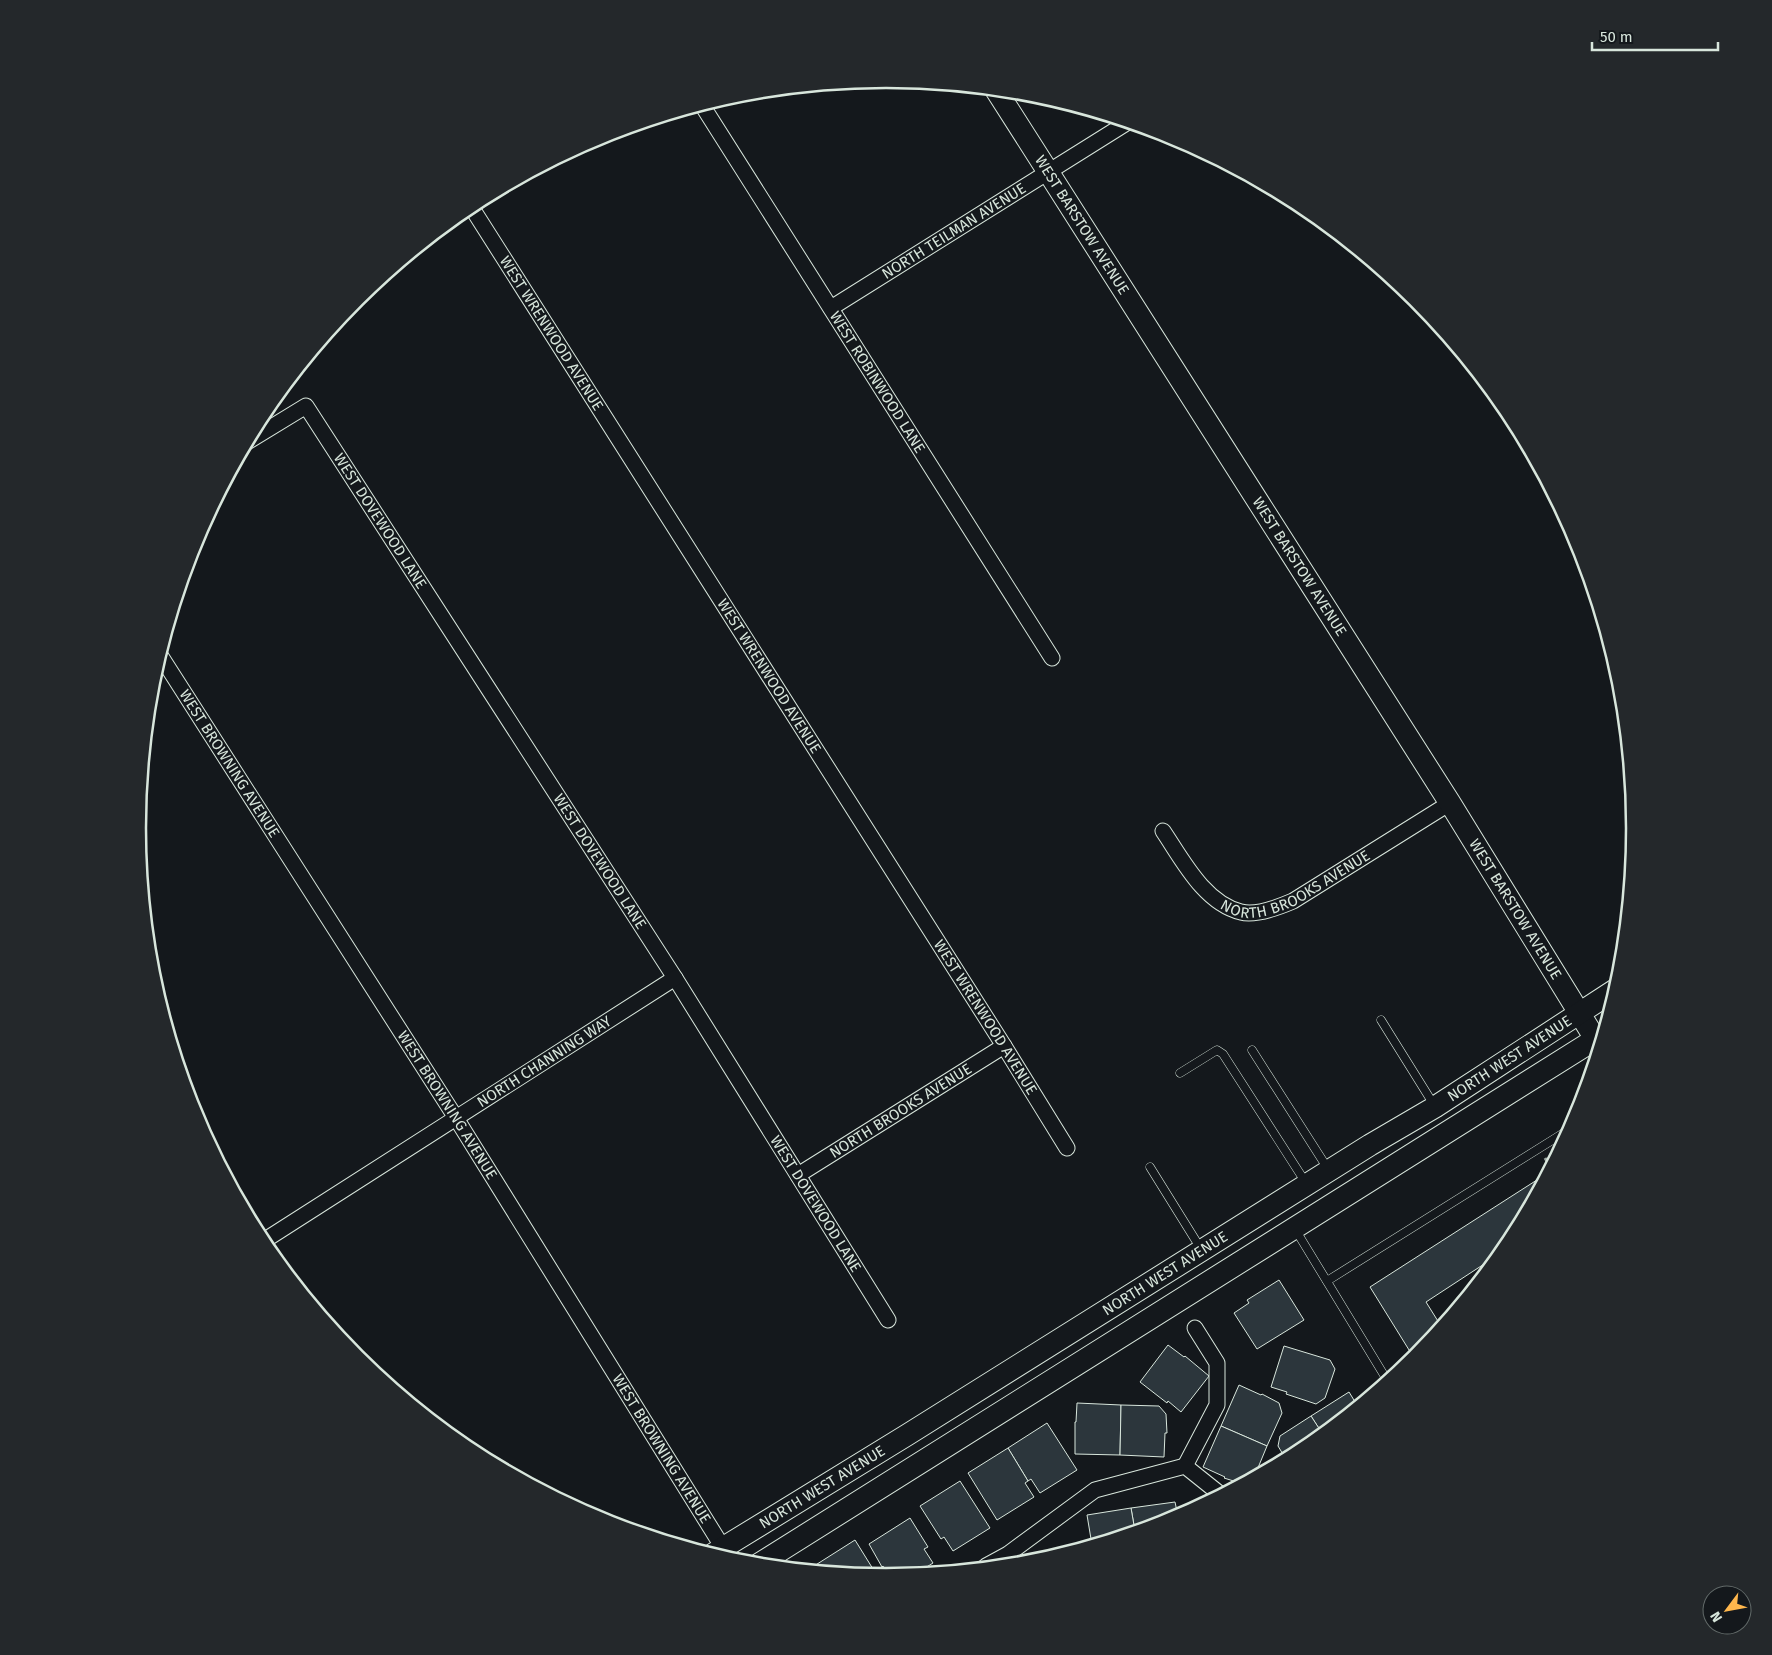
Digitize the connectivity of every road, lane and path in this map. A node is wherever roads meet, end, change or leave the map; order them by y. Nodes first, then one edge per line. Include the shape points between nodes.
1 (1000, 97) edge
2 (705, 110) edge
3 (1121, 126) edge
4 (1048, 171) junction
5 (475, 212) edge
6 (831, 308) junction
7 (259, 435) edge
8 (1052, 658) dead end
9 (165, 663) edge
10 (1450, 803) junction
11 (1162, 831) dead end
12 (676, 978) junction
13 (1607, 995) edge
14 (1579, 1013) junction
15 (1381, 1020) dead end
16 (1596, 1036) edge
17 (1594, 1043) edge
18 (1004, 1046) junction
19 (1252, 1050) dead end
20 (1180, 1073) dead end
21 (1436, 1107) junction
22 (456, 1118) junction
23 (1559, 1136) edge
24 (1067, 1148) dead end
25 (1150, 1167) dead end
26 (1329, 1171) junction
27 (798, 1175) junction
28 (1307, 1185) junction
29 (1294, 1227) junction
30 (270, 1237) edge
31 (1202, 1250) junction
32 (1328, 1281) junction
33 (888, 1320) dead end
34 (1195, 1328) dead end
35 (1385, 1374) edge
36 (1185, 1466) junction
37 (1215, 1490) edge
38 (719, 1548) edge
39 (727, 1550) edge
40 (769, 1558) edge
41 (1001, 1558) edge

1 - 4 main road, WEST BARSTOW AVENUE
2 - 6 street, WEST ROBINWOOD LANE
3 - 4 street, NORTH TEILMAN AVENUE
4 - 6 street, NORTH TEILMAN AVENUE
4 - 10 main road, WEST BARSTOW AVENUE
5 - 18 street, WEST WRENWOOD AVENUE
6 - 8 street, WEST ROBINWOOD LANE
7 - 12 street, WEST DOVEWOOD LANE via 306,406
9 - 22 street, WEST BROWNING AVENUE
10 - 11 street, NORTH BROOKS AVENUE via 1293,902 1269,910 1242,912 1218,901 1198,883
10 - 14 main road, WEST BARSTOW AVENUE
12 - 22 street, NORTH CHANNING WAY
12 - 27 street, WEST DOVEWOOD LANE
13 - 14 main road, NORTH WEST AVENUE
14 - 16 main road, WEST BARSTOW AVENUE
14 - 21 main road, NORTH WEST AVENUE
15 - 21 lane
17 - 29 main road, NORTH WEST AVENUE
18 - 24 street, WEST WRENWOOD AVENUE
18 - 27 street, NORTH BROOKS AVENUE
19 - 26 lane
20 - 28 lane via 1217,1050 1223,1054
21 - 26 main road, NORTH WEST AVENUE
22 - 30 street, NORTH CHANNING WAY
22 - 38 street, WEST BROWNING AVENUE
23 - 32 lane
25 - 31 lane
26 - 28 main road, NORTH WEST AVENUE
27 - 33 street, WEST DOVEWOOD LANE
28 - 31 main road, NORTH WEST AVENUE
29 - 32 lane
29 - 40 main road, NORTH WEST AVENUE
31 - 39 main road, NORTH WEST AVENUE
32 - 35 lane
34 - 36 street via 1217,1363 1217,1405
36 - 37 street
36 - 41 street via 1095,1490

